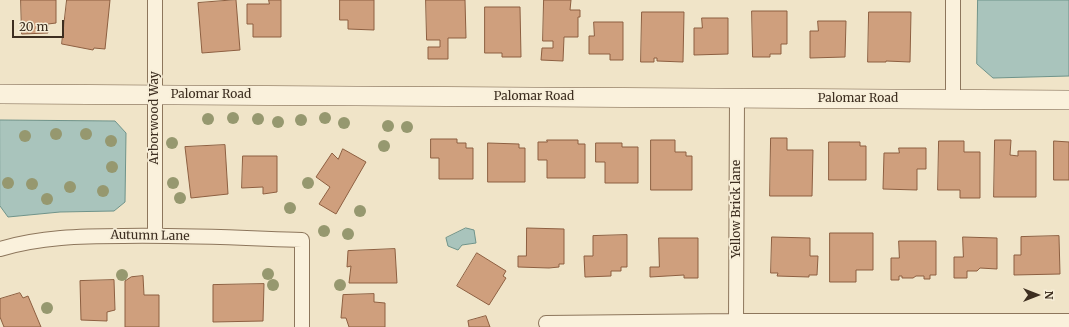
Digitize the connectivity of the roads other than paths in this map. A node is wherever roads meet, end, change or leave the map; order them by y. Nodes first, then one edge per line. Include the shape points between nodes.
1 (155, 0) edge
2 (953, 0) edge
3 (0, 94) edge
4 (155, 95) junction
5 (737, 98) junction
6 (953, 99) junction
7 (1069, 100) edge
8 (155, 235) junction
9 (0, 249) edge
10 (736, 321) junction
11 (1069, 322) edge
12 (546, 323) dead end
13 (302, 327) edge

1 - 4 street, Arborwood Way
2 - 6 street
3 - 4 street, Palomar Road
4 - 5 street, Palomar Road
4 - 8 street, Arborwood Way
5 - 6 street, Palomar Road
5 - 10 street, Yellow Brick lane
6 - 7 street, Palomar Road
8 - 9 street, Autumn Lane via 78,236 47,239
8 - 13 street, Autumn Lane via 302,240
10 - 11 street
10 - 12 street

